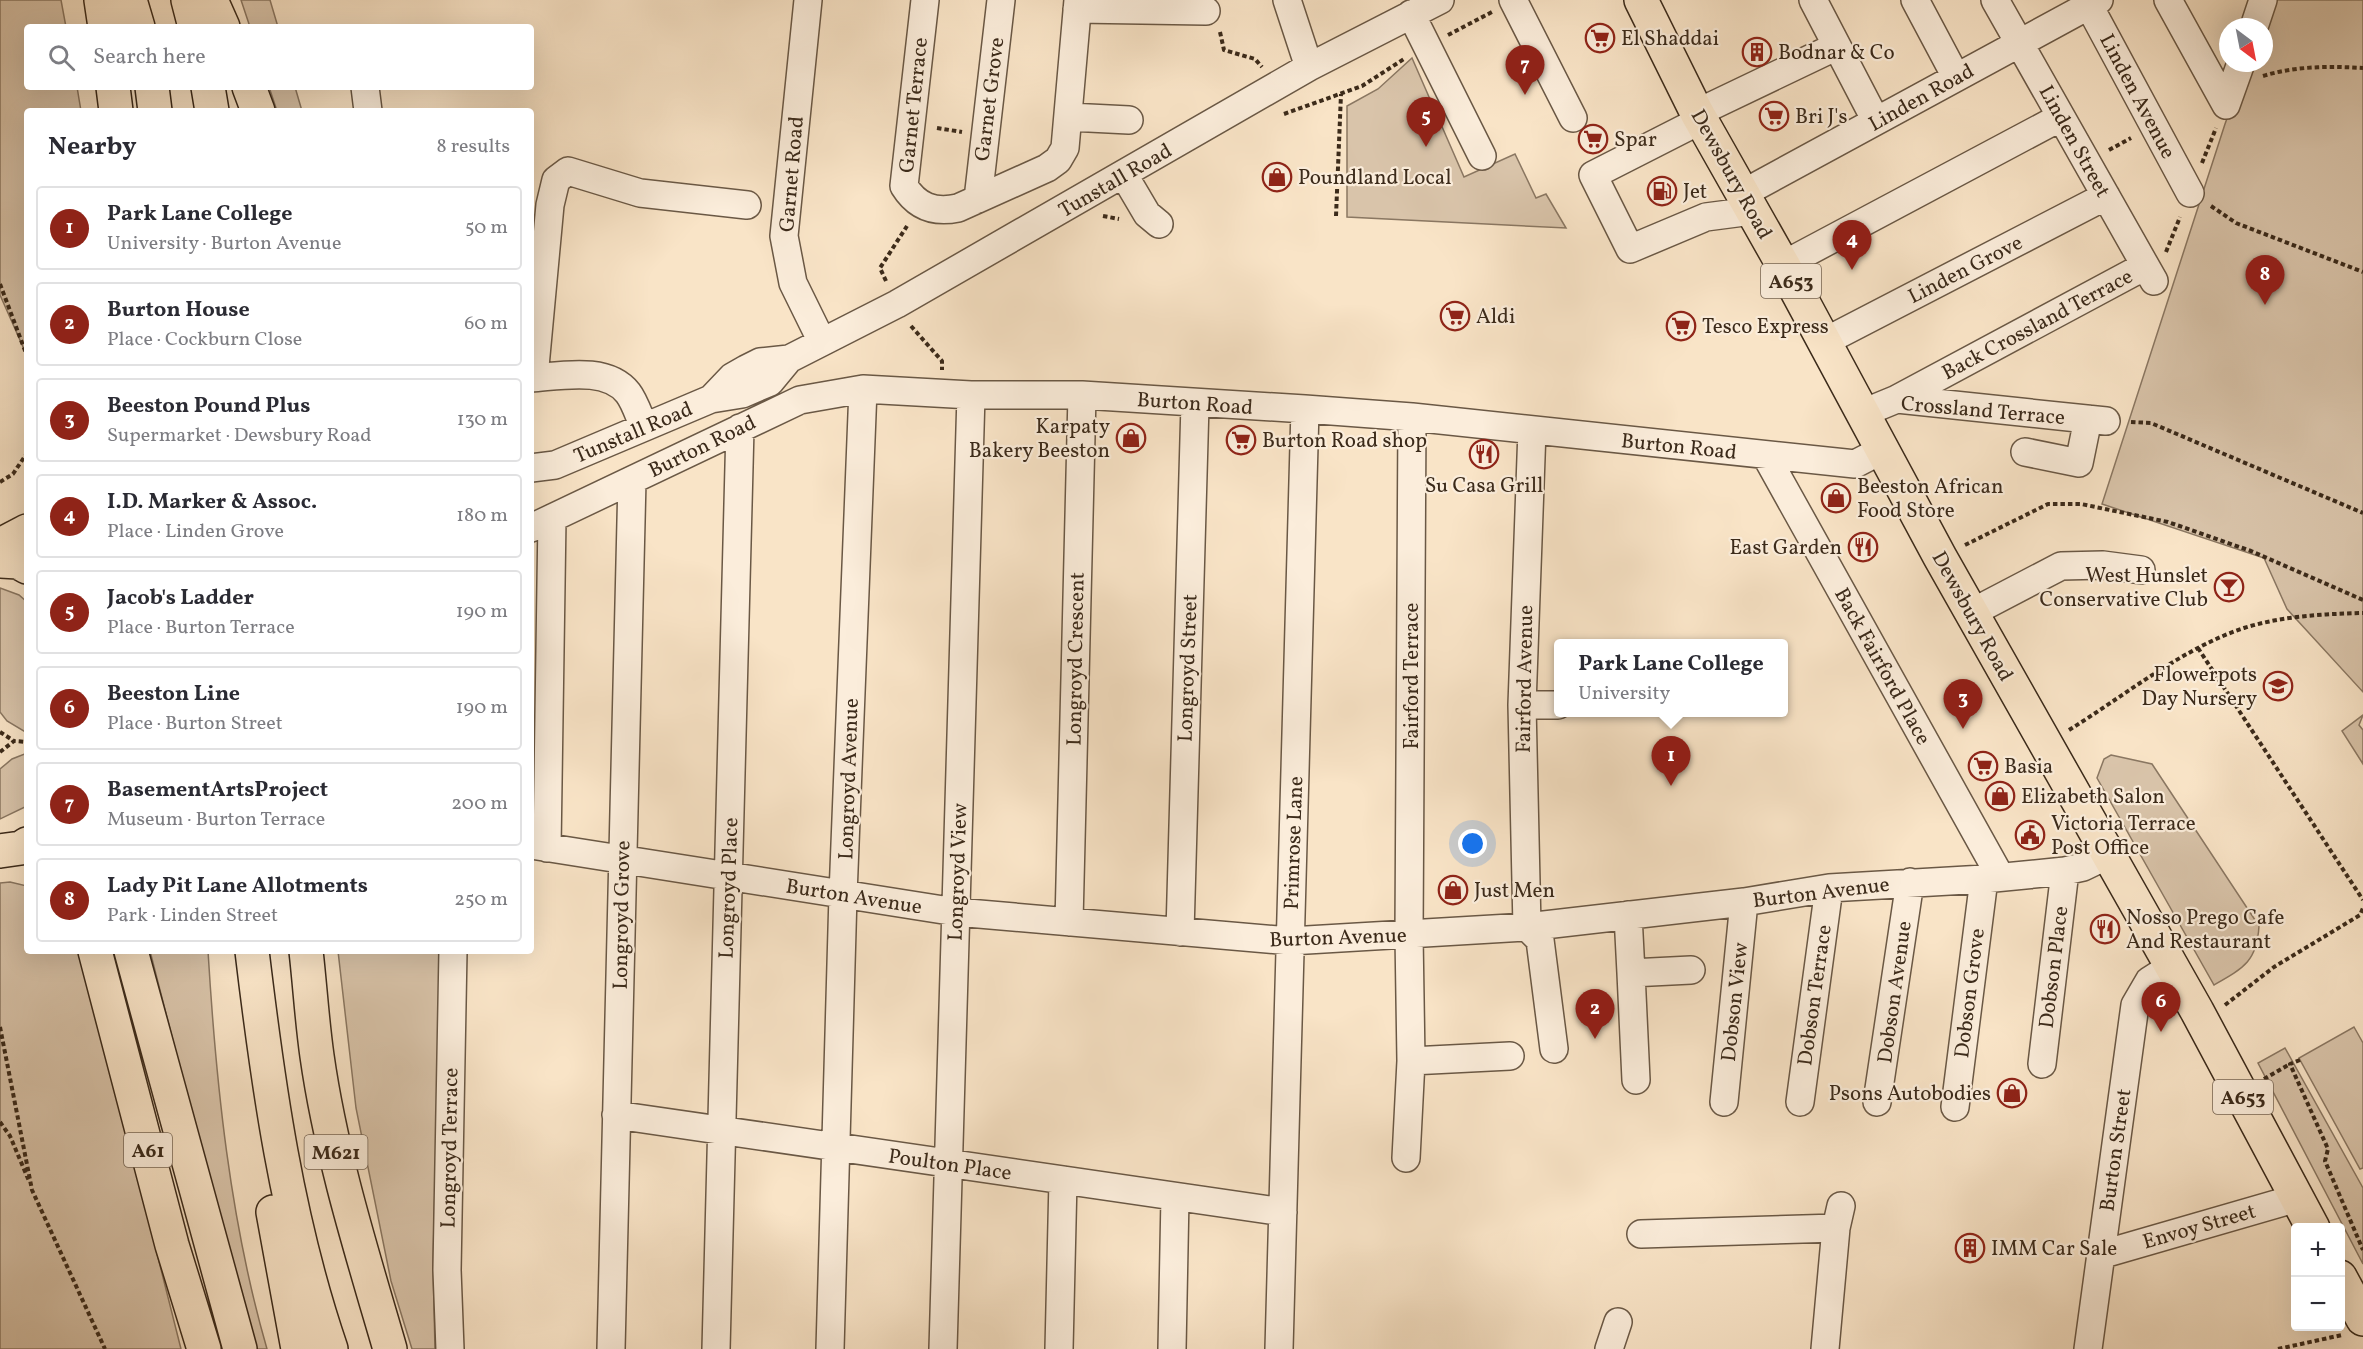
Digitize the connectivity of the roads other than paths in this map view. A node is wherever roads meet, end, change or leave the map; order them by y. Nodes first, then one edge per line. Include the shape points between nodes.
1 (101, 0) edge
2 (130, 0) edge
3 (188, 0) edge
4 (211, 0) edge
5 (808, 0) edge
6 (926, 0) edge
7 (1001, 0) edge
8 (1287, 0) edge
9 (1440, 0) edge
10 (1513, 0) edge
11 (1641, 0) edge
12 (1814, 0) edge
13 (1915, 0) edge
14 (1995, 0) edge
15 (2168, 0) edge
16 (2263, 0) edge
17 (2091, 2) edge
18 (1078, 4) edge
19 (1206, 12) road end
20 (1411, 14) junction
21 (2257, 18) edge
22 (105, 24) edge
23 (137, 24) edge
24 (194, 24) edge
25 (223, 24) edge
26 (2020, 43) junction
27 (1837, 46) junction
28 (1309, 68) junction
29 (1956, 77) junction
30 (2234, 84) edge
31 (113, 90) edge
32 (152, 90) edge
33 (208, 90) edge
34 (250, 90) edge
35 (365, 90) edge
36 (116, 108) edge
37 (155, 108) edge
38 (212, 108) edge
39 (257, 108) edge
40 (368, 108) edge
41 (1699, 116) junction
42 (1069, 117) junction
43 (2061, 117) junction
44 (1572, 118) dead end
45 (1129, 120) dead end
46 (1876, 121) junction
47 (1482, 156) dead end
48 (1124, 175) junction
49 (2190, 193) road end
50 (2106, 196) junction
51 (978, 199) junction
52 (1747, 203) junction
53 (747, 205) dead end
54 (1159, 224) dead end
55 (1783, 266) junction
56 (2150, 273) joint
57 (822, 342) junction
58 (1824, 342) junction
59 (534, 367) edge
60 (534, 377) edge
61 (863, 389) junction
62 (971, 395) junction
63 (1082, 395) junction
64 (1897, 399) junction
65 (1195, 404) junction
66 (1305, 409) junction
67 (1863, 413) junction
68 (1412, 417) junction
69 (644, 427) junction
70 (740, 428) junction
71 (1532, 430) junction
72 (1882, 450) junction
73 (2025, 452) dead end
74 (1766, 456) junction
75 (543, 466) edge
76 (632, 480) junction
77 (534, 481) edge
78 (541, 523) edge
79 (24, 533) edge
80 (0, 545) edge
81 (0, 561) edge
82 (24, 565) edge
83 (2141, 570) dead end
84 (1971, 613) junction
85 (1522, 705) junction
86 (1554, 705) edge
87 (539, 847) edge
88 (2108, 855) junction
89 (623, 860) junction
90 (2065, 870) junction
91 (728, 877) junction
92 (1992, 877) junction
93 (1910, 882) junction
94 (1829, 888) junction
95 (843, 895) junction
96 (1744, 902) junction
97 (956, 912) junction
98 (1629, 915) junction
99 (1069, 922) junction
100 (1527, 927) junction
101 (1180, 932) junction
102 (1409, 935) junction
103 (1290, 941) junction
104 (96, 954) edge
105 (132, 954) edge
106 (242, 954) edge
107 (252, 954) edge
108 (306, 954) edge
109 (453, 954) edge
110 (2171, 967) junction
111 (1691, 970) dead end
112 (1631, 973) junction
113 (1554, 1049) dead end
114 (1510, 1056) dead end
115 (1411, 1061) junction
116 (2042, 1064) dead end
117 (1636, 1080) dead end
118 (1724, 1102) dead end
119 (1800, 1102) dead end
120 (1877, 1102) dead end
121 (1955, 1107) dead end
122 (616, 1115) junction
123 (722, 1131) junction
124 (836, 1147) junction
125 (1406, 1158) dead end
126 (948, 1164) junction
127 (1064, 1180) junction
128 (1175, 1197) junction
129 (2297, 1198) junction
130 (1283, 1212) junction
131 (2311, 1223) edge
132 (1641, 1234) dead end
133 (2100, 1255) junction
134 (2345, 1293) edge
135 (1618, 1322) dead end
136 (2355, 1326) edge
137 (449, 1347) edge
138 (204, 1349) edge
139 (240, 1349) edge
140 (298, 1349) edge
141 (331, 1349) edge
142 (390, 1349) edge
143 (611, 1349) edge
144 (716, 1349) edge
145 (830, 1349) edge
146 (943, 1349) edge
147 (1059, 1349) edge
148 (1172, 1349) edge
149 (1279, 1349) edge
150 (1609, 1349) edge
151 (1825, 1349) edge
152 (2088, 1349) edge

1 - 22 main road
2 - 23 main road
3 - 24 main road
4 - 25 main road
5 - 57 street, Garnet Road via 784,236 793,283
6 - 51 street, Garnet Terrace via 904,186 921,205 945,211
7 - 51 street, Garnet Grove
8 - 28 street
9 - 20 street, Tunstall Road
10 - 44 street
11 - 41 main road, Dewsbury Road / A653
12 - 27 street
13 - 29 street
14 - 26 street, Linden Street
15 - 30 street
16 - 21 street
17 - 26 street, Linden Road
17 - 49 street, Linden Avenue
18 - 19 street
18 - 42 street
20 - 28 street, Tunstall Road
20 - 47 street
26 - 29 street, Linden Road
26 - 43 street, Linden Street
27 - 41 street
27 - 46 street
28 - 48 street, Tunstall Road
29 - 46 street, Linden Road
31 - 36 main road
32 - 37 main road
33 - 38 main road
34 - 39 main road
35 - 40 street
41 - 52 main road, Dewsbury Road / A653
41 - 52 street via 1593,175 1630,249
42 - 45 street
42 - 51 street via 1065,148 1058,160
43 - 50 street, Linden Street
43 - 55 street
46 - 52 street, Linden Road via 1787,170
48 - 54 street via 1147,214
48 - 57 street, Tunstall Road
50 - 56 street, Linden Street
50 - 58 street, Linden Grove
52 - 55 main road, Dewsbury Road / A653
53 - 59 street via 640,193 568,171 556,180 550,205
55 - 58 main road, Dewsbury Road / A653
56 - 64 street, Back Crossland Terrace
57 - 69 street, Tunstall Road via 789,359 770,381 742,394 711,399
58 - 67 main road, Dewsbury Road / A653
60 - 69 street via 589,375 612,380 628,393
61 - 62 street, Burton Road
61 - 70 street, Burton Road via 800,400
61 - 95 street, Longroyd Avenue
62 - 63 street, Burton Road
62 - 97 street, Longroyd View
63 - 65 street, Burton Road
63 - 99 street, Longroyd Crescent
64 - 67 street, Crossland Terrace
64 - 73 street, Crossland Terrace via 2097,420 2079,463
65 - 66 street, Burton Road
65 - 101 street, Longroyd Street
66 - 68 street, Burton Road
66 - 103 street, Primrose Lane
67 - 72 main road, Dewsbury Road / A653
68 - 71 street, Burton Road
68 - 102 street, Fairford Terrace
69 - 75 street, Tunstall Road
70 - 76 street, Burton Road
70 - 91 street, Longroyd Place
71 - 74 street, Burton Road
71 - 85 street, Fairford Avenue
72 - 74 street, Burton Road via 1855,464
72 - 84 main road, Dewsbury Road / A653
74 - 92 street, Back Fairford Place
75 - 77 street, Tunstall Road
76 - 78 street, Burton Road
76 - 89 street, Longroyd Grove
78 - 87 street
79 - 80 main road
81 - 82 main road
83 - 84 street via 2103,565 2061,566
84 - 88 main road, Dewsbury Road / A653
85 - 86 street
85 - 100 street, Fairford Avenue
87 - 89 street, Burton Avenue
88 - 90 street, Burton Avenue via 2083,867
88 - 110 main road, Dewsbury Road / A653
89 - 91 street, Burton Avenue
89 - 122 street, Longroyd Grove
90 - 92 street, Burton Avenue
90 - 116 street, Dobson Place
91 - 95 street, Burton Avenue
91 - 123 street, Longroyd Place
92 - 93 street, Burton Avenue
92 - 121 street, Dobson Grove
93 - 94 street, Burton Avenue
93 - 120 street, Dobson Avenue
94 - 96 street, Burton Avenue
94 - 119 street, Dobson Terrace
95 - 97 street, Burton Avenue
95 - 124 street, Longroyd Avenue
96 - 98 street, Burton Avenue
96 - 118 street, Dobson View
97 - 99 street, Burton Avenue
97 - 126 street, Longroyd View
98 - 100 street, Burton Avenue
98 - 112 street
99 - 101 street, Burton Avenue
100 - 102 street, Burton Avenue
100 - 113 street via 1540,940
101 - 103 street, Burton Avenue
102 - 103 street, Burton Avenue
102 - 115 street, Fairford Terrace
103 - 130 street, Primrose Lane
104 - 138 main road, A61 via 172,1245
105 - 139 main road, A61
106 - 140 main road via 251,1083
107 - 141 main road, M621 via 291,1208
108 - 142 main road, M621 via 317,1057 336,1152
109 - 137 street, Longroyd Terrace
110 - 129 main road, Dewsbury Road / A653
110 - 133 street, Burton Street via 2148,981 2135,1005
111 - 112 street
112 - 117 street
114 - 115 street
115 - 125 street, Fairford Terrace
122 - 123 street, Poulton Place
122 - 143 street, Longroyd Grove
123 - 124 street, Poulton Place
123 - 144 street, Longroyd Place
124 - 126 street, Poulton Place
124 - 145 street, Longroyd Avenue
126 - 127 street, Poulton Place
126 - 146 street, Longroyd View
127 - 128 street, Poulton Place
127 - 147 street
128 - 130 street, Poulton Place
128 - 148 street
129 - 131 main road, Dewsbury Road / A653
129 - 133 street, Envoy Street
130 - 149 street, Primrose Lane
132 - 151 street via 1838,1217
133 - 152 street, Burton Street
134 - 136 main road
135 - 150 street

